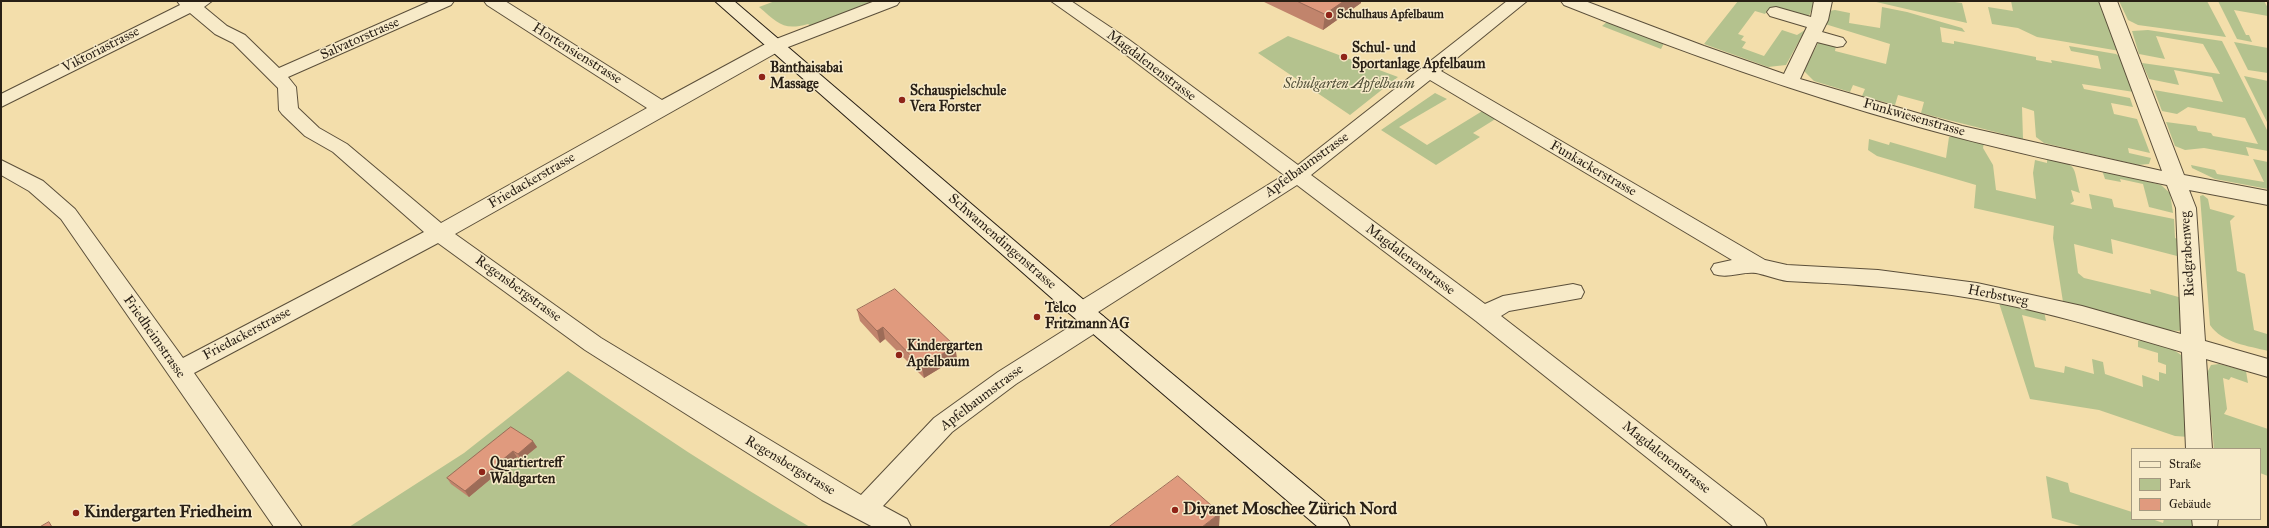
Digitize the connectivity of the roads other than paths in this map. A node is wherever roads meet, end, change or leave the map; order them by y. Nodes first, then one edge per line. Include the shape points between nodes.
1 (445, 1) edge
2 (494, 1) edge
3 (724, 1) edge
4 (891, 1) edge
5 (1060, 1) edge
6 (1518, 1) edge
7 (1570, 1) edge
8 (1823, 1) edge
9 (2108, 1) edge
10 (194, 2) edge
11 (1776, 12) dead end
12 (1815, 28) junction
13 (1838, 37) dead end
14 (777, 45) junction
15 (1429, 72) junction
16 (276, 76) junction
17 (1790, 81) junction
18 (1, 101) edge
19 (661, 108) junction
20 (1, 166) edge
21 (1298, 175) junction
22 (2177, 181) junction
23 (2268, 198) edge
24 (439, 232) junction
25 (1757, 265) junction
26 (1722, 269) dead end
27 (1573, 292) dead end
28 (1484, 315) junction
29 (1089, 316) junction
30 (2193, 346) junction
31 (2268, 368) edge
32 (178, 371) junction
33 (2199, 448) edge
34 (865, 508) junction
35 (289, 527) edge
36 (898, 527) edge
37 (1336, 527) edge
38 (1754, 527) edge

1 - 16 street, Salvatorstrasse
2 - 19 street, Hortensienstrasse
3 - 14 street, Schwamendingenstrasse
4 - 14 street, Friedackerstrasse
5 - 21 street, Magdalenenstrasse via 1122,43
6 - 15 street, Apfelbaumstrasse
7 - 17 street, Funkwiesenstrasse via 1722,59
8 - 12 street
9 - 22 street, Riedgrabenweg
10 - 16 street, Regensbergstrasse via 221,30 239,39
10 - 18 street, Viktoriastrasse
11 - 12 street
12 - 13 street
12 - 17 street
14 - 19 street, Friedackerstrasse
14 - 29 street, Schwamendingenstrasse
15 - 21 street, Apfelbaumstrasse
15 - 25 street, Funkackerstrasse
16 - 24 street, Regensbergstrasse via 287,87 289,110 312,132 340,148
17 - 22 street, Funkwiesenstrasse via 1872,108 1966,133
19 - 24 street, Friedackerstrasse
20 - 32 street, Friedheimstrasse via 36,186 68,214
21 - 28 street, Magdalenenstrasse
21 - 29 street, Apfelbaumstrasse
22 - 23 street, Funkwiesenstrasse
22 - 30 street, Riedgrabenweg via 2186,208
24 - 32 street, Friedackerstrasse
24 - 34 street, Regensbergstrasse via 593,344 831,492
25 - 26 street, Herbstweg
25 - 30 street, Herbstweg via 1788,273 1878,278 1977,292 2082,314
27 - 28 street via 1503,304
28 - 38 street, Magdalenenstrasse
29 - 34 street, Apfelbaumstrasse via 943,425
29 - 37 street, Schwamendingenstrasse
30 - 31 street, Herbstweg
30 - 33 street, Riedgrabenweg
32 - 35 street, Friedheimstrasse
34 - 36 street, Regensbergstrasse

